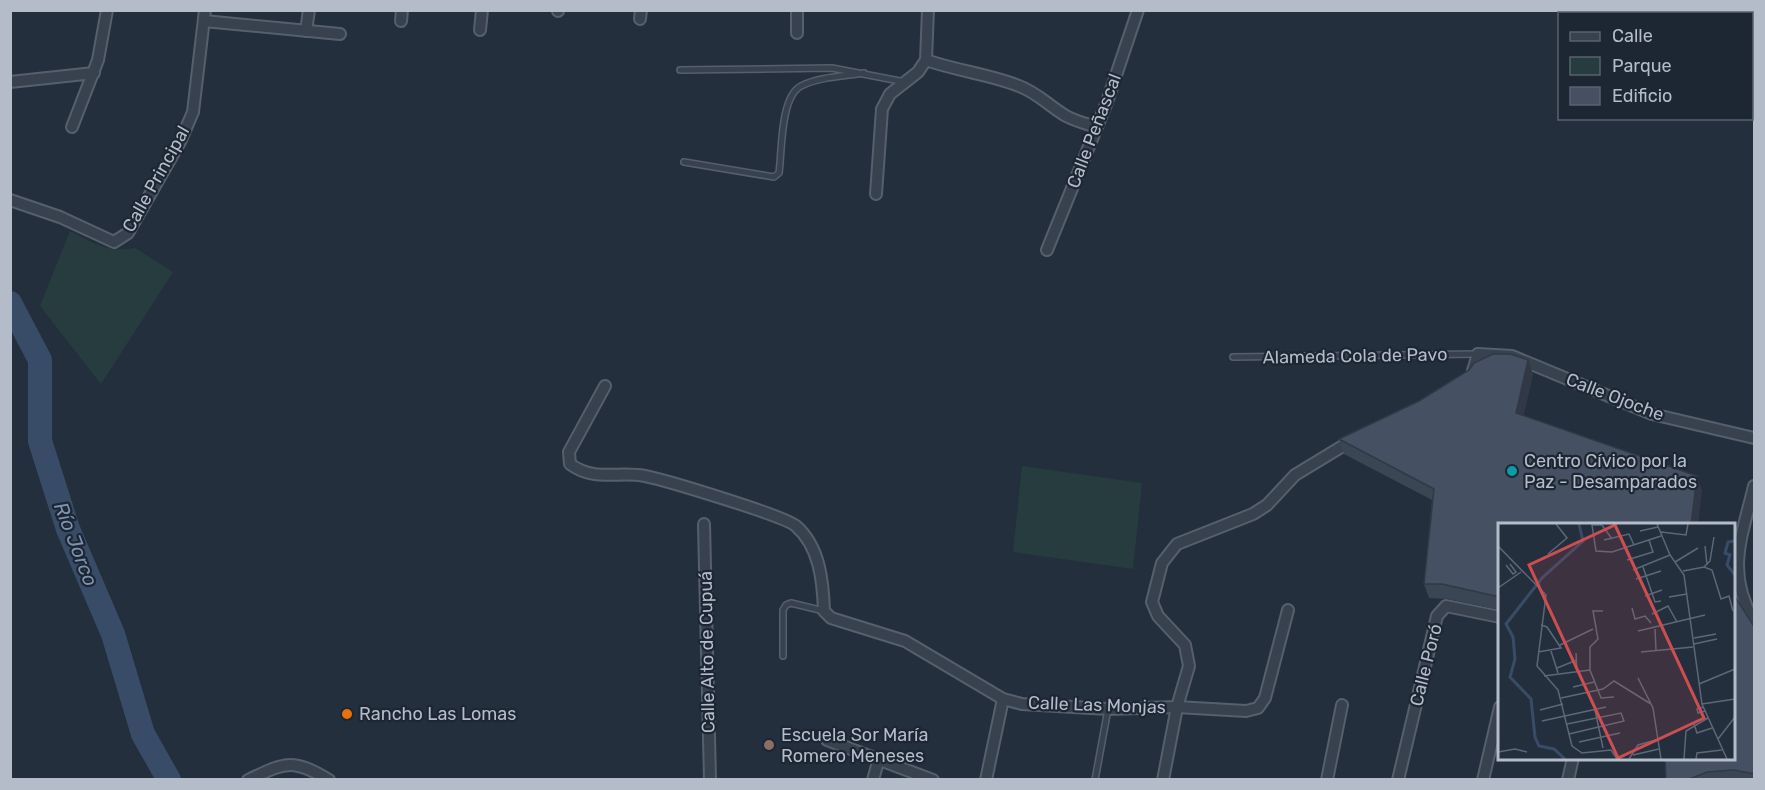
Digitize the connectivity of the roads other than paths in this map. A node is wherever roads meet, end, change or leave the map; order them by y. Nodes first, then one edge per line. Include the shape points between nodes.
1 (106, 10) edge
2 (309, 10) edge
3 (482, 10) edge
4 (797, 10) edge
5 (928, 10) edge
6 (1138, 10) edge
7 (205, 16) edge
8 (480, 30) dead end
9 (306, 31) junction
10 (797, 33) dead end
11 (340, 34) dead end
12 (926, 60) junction
13 (680, 70) dead end
14 (94, 73) junction
15 (864, 73) junction
16 (10, 82) edge
17 (905, 82) junction
18 (1096, 127) junction
19 (72, 128) dead end
20 (684, 162) dead end
21 (876, 194) dead end
22 (10, 200) edge
23 (1047, 250) dead end
24 (1478, 354) junction
25 (1233, 357) dead end
26 (1461, 384) edge
27 (604, 386) dead end
28 (1363, 434) edge
29 (1755, 438) edge
30 (1755, 486) edge
31 (704, 524) dead end
32 (1288, 610) dead end
33 (824, 611) junction
34 (1498, 617) edge
35 (1755, 621) edge
36 (783, 656) dead end
37 (1003, 699) junction
38 (1342, 705) dead end
39 (1177, 707) junction
40 (1108, 709) junction
41 (1498, 716) edge
42 (827, 740) dead end
43 (879, 758) junction
44 (1573, 760) edge
45 (248, 780) edge
46 (328, 780) edge
47 (710, 780) edge
48 (873, 780) edge
49 (933, 780) edge
50 (986, 780) edge
51 (1095, 780) edge
52 (1163, 780) edge
53 (1327, 780) edge
54 (1398, 780) edge
55 (1483, 780) edge
56 (1568, 780) edge

1 - 14 street
2 - 9 street
3 - 8 street
4 - 10 street
5 - 12 street
6 - 18 street, Calle Peñascal
7 - 9 street
7 - 22 street, Calle Principal via 193,112 122,239 114,242
9 - 11 street
12 - 17 street
12 - 18 street via 1022,87 1046,99 1065,115
13 - 15 lane via 832,68
14 - 16 street
14 - 19 street
15 - 17 lane
15 - 20 lane via 803,84 791,95 779,173 774,177
17 - 21 street via 882,109
18 - 23 street, Calle Peñascal
24 - 25 lane, Alameda Cola de Pavo
24 - 26 street via 1470,378
24 - 29 street, Calle Ojoche via 1512,356 1652,414
27 - 33 street via 569,452 570,464 604,476 644,476 796,526 819,564
28 - 39 street via 1295,475 1253,514 1177,544 1167,554 1152,602 1158,616 1185,645 1189,666
30 - 35 street via 1739,549 1737,575 1741,595
31 - 47 street, Calle Alto de Cupuá
32 - 39 street, Calle Las Monjas via 1265,698 1258,708 1246,711
33 - 36 lane via 786,605
33 - 37 street, Calle Las Monjas via 831,618 904,641
34 - 54 street, Calle Poró via 1446,606 1437,616
37 - 40 street, Calle Las Monjas via 1022,704
37 - 50 street
38 - 53 street
39 - 40 street, Calle Las Monjas
39 - 52 street
40 - 51 lane
41 - 55 street
42 - 43 street
43 - 48 street
43 - 49 street
44 - 56 street
45 - 46 street via 286,762 313,770

